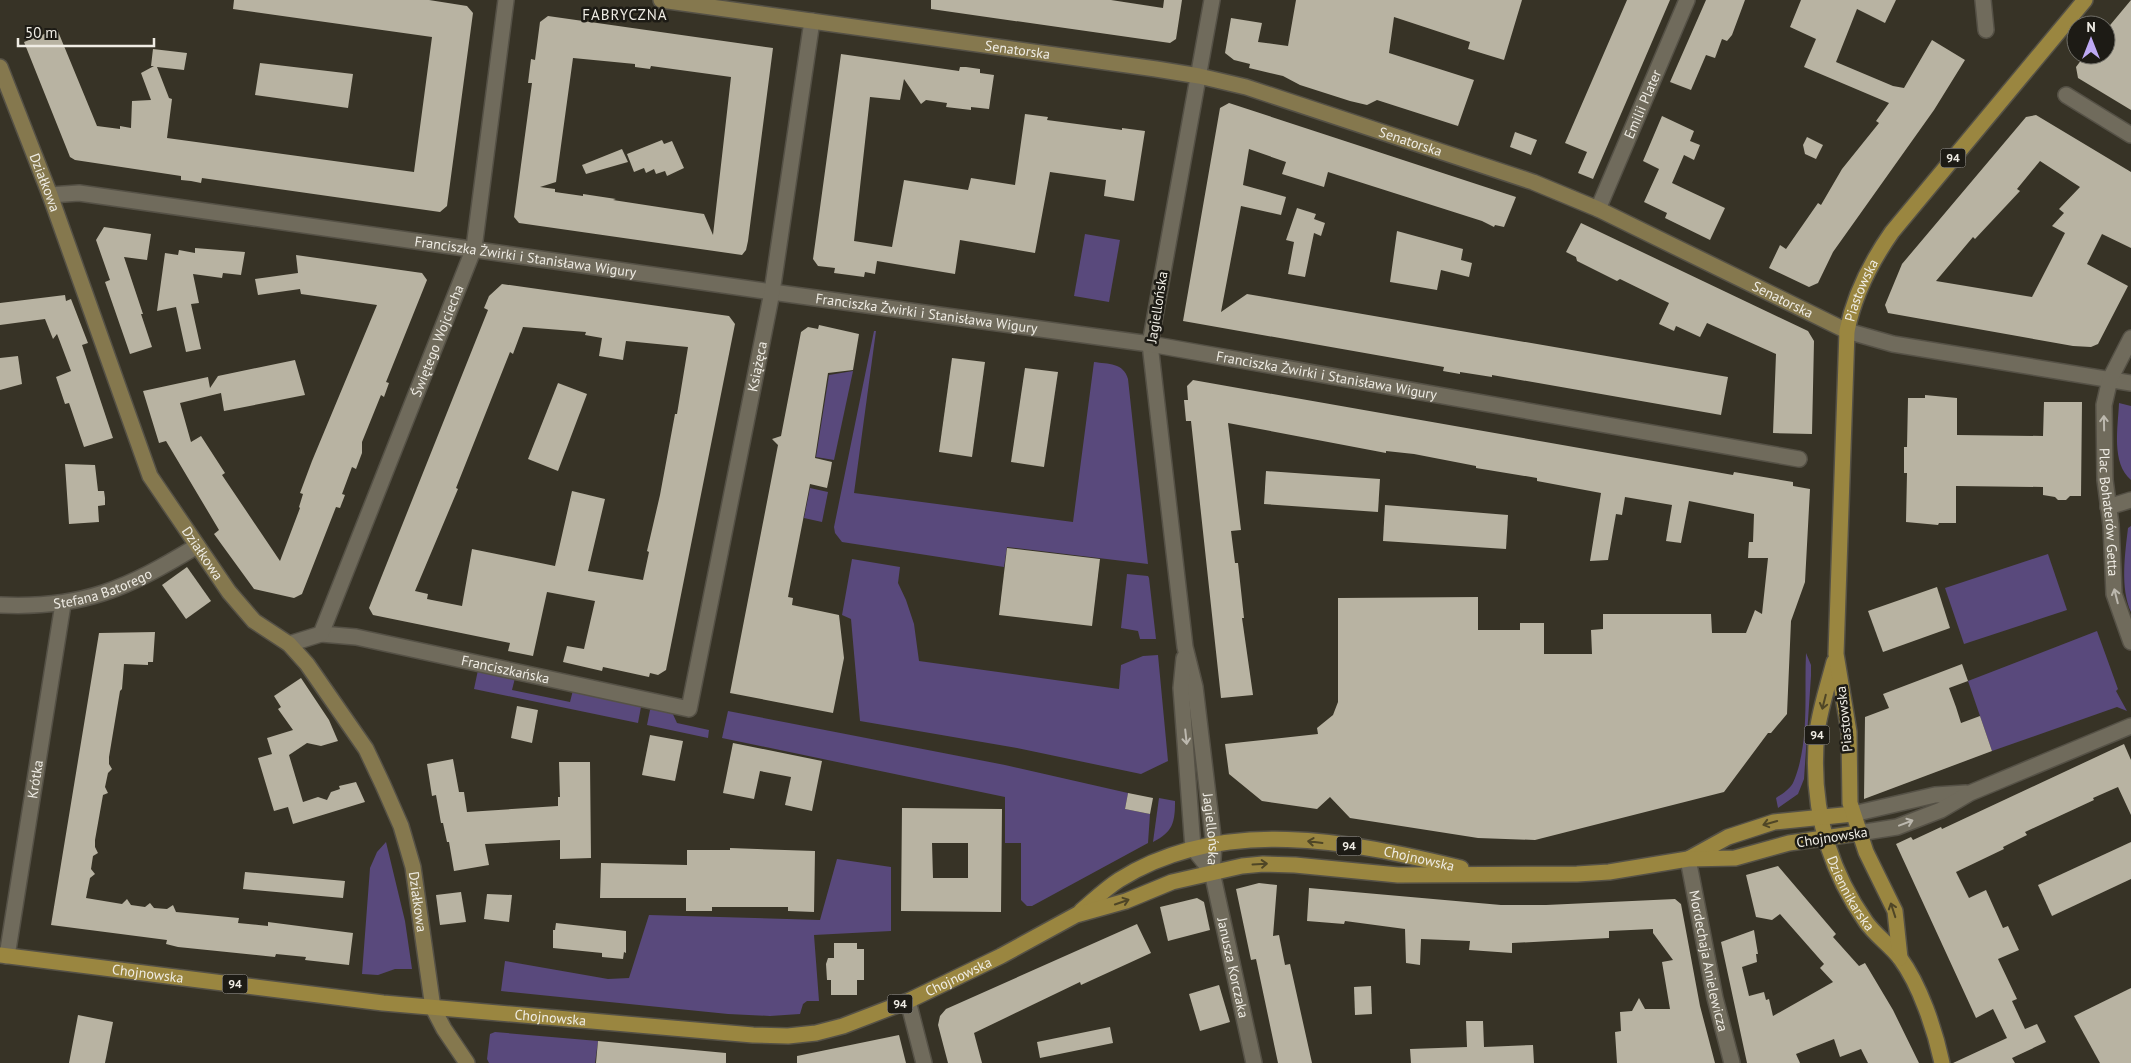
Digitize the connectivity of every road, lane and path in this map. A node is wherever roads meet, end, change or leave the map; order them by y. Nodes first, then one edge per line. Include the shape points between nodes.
1 (506, 0) edge
2 (661, 0) edge
3 (1212, 0) edge
4 (1687, 0) edge
5 (1983, 0) edge
6 (2085, 0) edge
7 (812, 21) junction
8 (1986, 30) dead end
9 (0, 67) edge
10 (1199, 76) junction
11 (2066, 95) dead end
12 (2131, 135) edge
13 (50, 195) junction
14 (1598, 209) junction
15 (474, 248) junction
16 (772, 292) junction
17 (1847, 331) junction
18 (2131, 338) edge
19 (1150, 344) junction
20 (2110, 379) junction
21 (2131, 382) edge
22 (1799, 459) dead end
23 (2131, 500) edge
24 (2108, 507) junction
25 (197, 546) junction
26 (64, 604) junction
27 (0, 605) edge
28 (321, 634) junction
29 (2131, 642) edge
30 (289, 644) junction
31 (1185, 647) junction
32 (1836, 654) junction
33 (688, 709) joint
34 (2131, 726) edge
35 (1970, 793) junction
36 (1853, 814) junction
37 (1819, 817) junction
38 (1859, 833) junction
39 (1824, 838) junction
40 (1214, 844) junction
41 (1193, 848) junction
42 (1688, 859) junction
43 (1212, 872) junction
44 (1483, 873) junction
45 (1076, 916) junction
46 (4, 955) edge
47 (1900, 958) junction
48 (908, 1001) junction
49 (433, 1008) junction
50 (467, 1063) edge
51 (924, 1063) edge
52 (1254, 1063) edge
53 (1732, 1063) edge
54 (1942, 1063) edge

1 - 15 street, Świętego Wojciecha
2 - 7 street, Senatorska
3 - 10 street, Jagiellońska
4 - 14 street, Emilii Plater
5 - 8 street
6 - 17 main road, Piastowska / 94 via 1892,232 1866,274
7 - 10 street, Senatorska
7 - 16 street, Książęca
9 - 13 street, Działkowa
10 - 14 street, Senatorska via 1246,87 1504,172
10 - 19 street, Jagiellońska
11 - 12 street
13 - 15 street, Franciszka Żwirki i Stanisława Wigury via 78,193
13 - 25 street, Działkowa via 146,467
14 - 17 street, Senatorska
15 - 16 street, Franciszka Żwirki i Stanisława Wigury
15 - 28 street, Świętego Wojciecha
16 - 19 street, Franciszka Żwirki i Stanisława Wigury
16 - 33 street, Książęca
17 - 20 street, Senatorska via 1893,344
17 - 32 main road, Piastowska / 94
18 - 20 street, Plac Bohaterów Getta
19 - 22 street, Franciszka Żwirki i Stanisława Wigury
19 - 31 street, Jagiellońska
20 - 21 street, Senatorska
24 -> 20 street, Plac Bohaterów Getta via 2104,405
23 - 24 street
29 -> 24 street, Plac Bohaterów Getta via 2114,594
25 - 26 street, Stefana Batorego via 110,592
25 - 30 street, Działkowa via 254,621
26 - 27 street, Stefana Batorego via 33,607
26 - 46 street, Krótka
28 - 30 street
28 - 33 street, Franciszkańska via 356,637
30 - 49 street, Działkowa via 307,664 366,749 401,826 420,905
31 - 40 street, Jagiellońska via 1195,687
31 -> 41 street, Jagiellońska via 1181,688
32 - 36 main road, Piastowska / 94 via 1849,732 1848,787
32 -> 37 main road, Piastowska / 94 via 1817,731 1815,784
34 - 35 street, Chojnowska
35 - 36 street, Chojnowska via 1935,795
38 -> 35 street, Chojnowska via 1897,827 1941,810
36 - 37 main road, Chojnowska / 94
36 - 38 main road, Dziennikarska
37 - 39 main road, Dziennikarska
37 -> 42 main road, Chojnowska / 94 via 1780,820 1747,830
38 - 39 main road, Chojnowska / 94
47 -> 38 main road, Dziennikarska via 1895,911
39 - 42 main road, Chojnowska / 94 via 1789,843 1735,858
39 - 47 main road, Dziennikarska via 1839,875 1867,924
40 - 41 main road, Chojnowska / 94
40 - 43 street, Jagiellońska
44 -> 40 main road, Chojnowska / 94 via 1400,853 1297,839 1260,838
41 - 43 street, Jagiellońska
41 - 45 main road, Chojnowska / 94 via 1158,860 1118,881
42 - 44 main road, Chojnowska / 94 via 1610,872
42 - 53 street, Mordechaja Anielewicza via 1715,998
43 -> 44 main road, Chojnowska / 94 via 1263,864 1398,874
45 -> 43 main road, Chojnowska / 94 via 1126,901 1156,887
43 - 52 street, Janusza Korczaka
45 - 48 main road, Chojnowska / 94
46 - 49 main road, Chojnowska / 94
47 - 54 main road, Dziennikarska via 1922,1002
48 - 49 main road, Chojnowska / 94 via 843,1026 816,1033 779,1036
48 - 51 street
49 - 50 street

